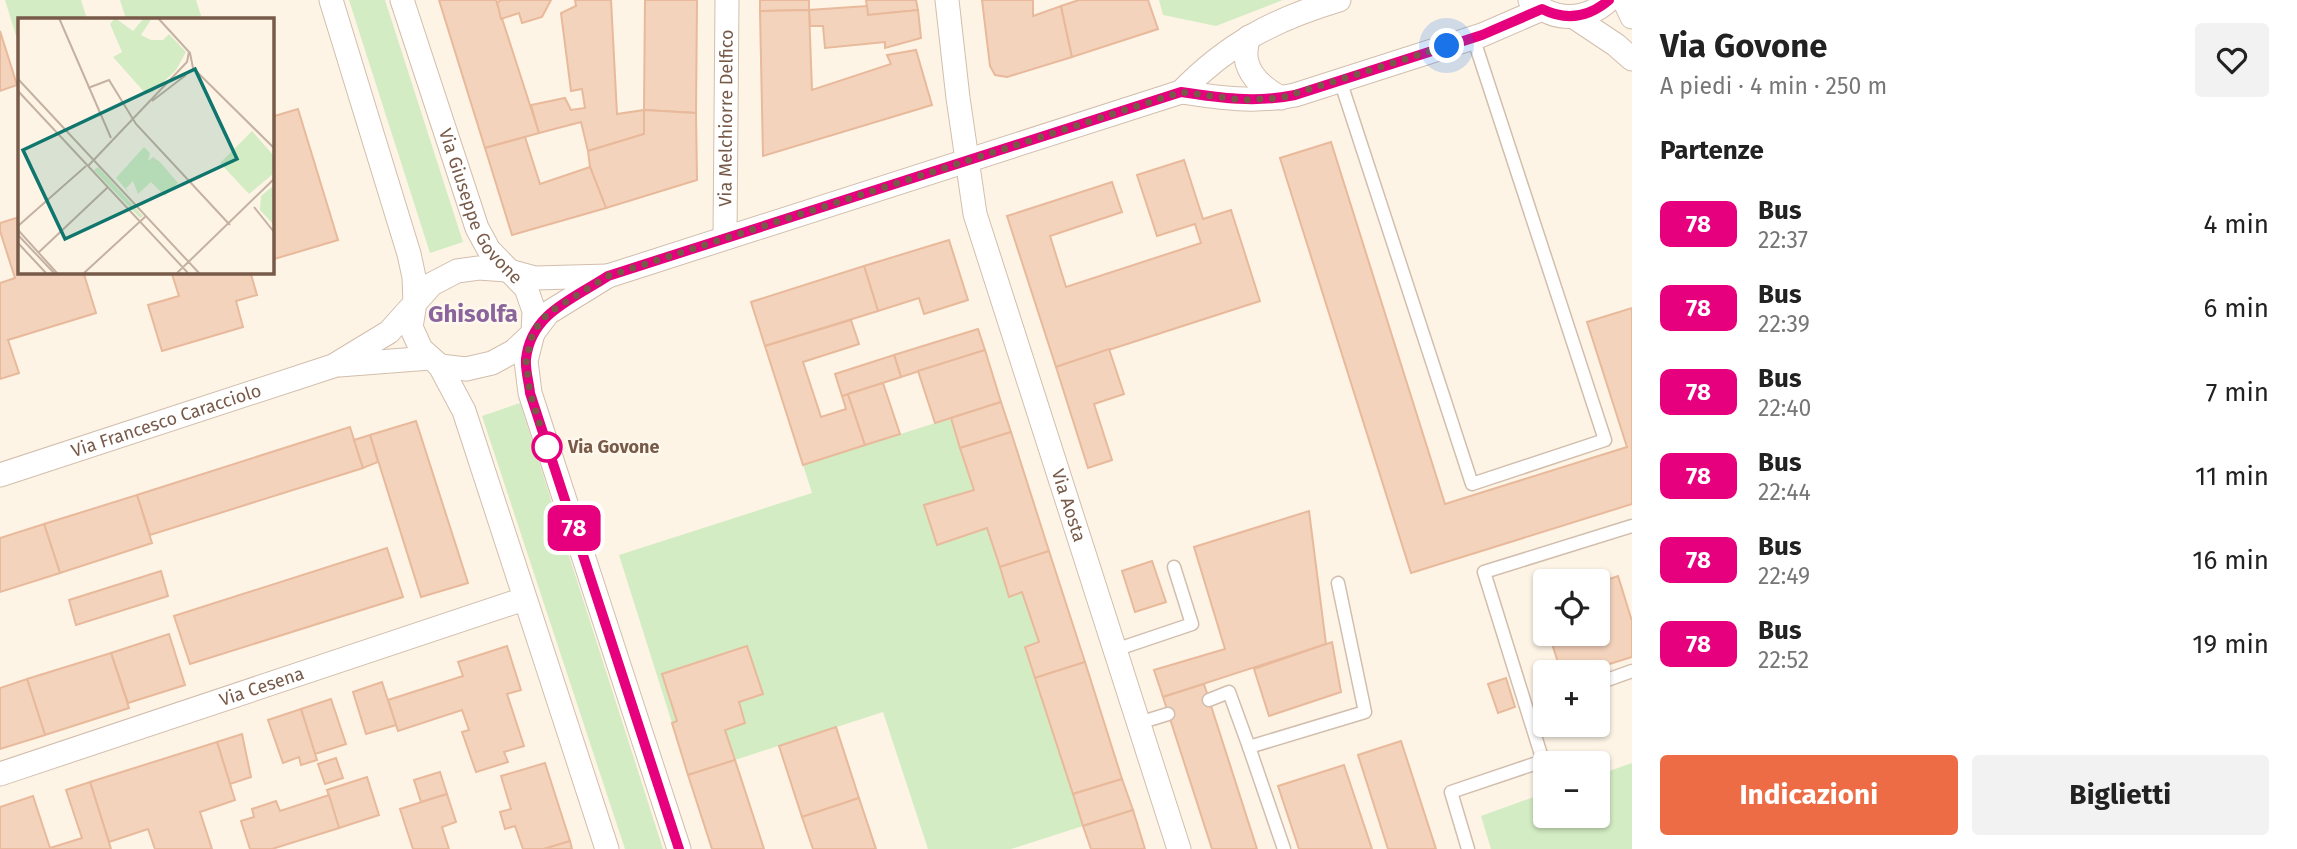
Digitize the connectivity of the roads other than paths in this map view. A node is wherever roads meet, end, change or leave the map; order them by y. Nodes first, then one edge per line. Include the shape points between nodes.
1 (331, 0) edge
2 (402, 0) edge
3 (727, 0) edge
4 (947, 0) edge
5 (1339, 0) edge
6 (1609, 0) edge
7 (1624, 0) edge
8 (1536, 5) edge
9 (1574, 17) junction
10 (1632, 17) edge
11 (1248, 37) junction
12 (1473, 37) junction
13 (1632, 59) edge
14 (1340, 80) junction
15 (1181, 92) junction
16 (1281, 98) junction
17 (968, 159) junction
18 (726, 237) junction
19 (506, 270) junction
20 (608, 276) junction
21 (415, 303) junction
22 (533, 332) junction
23 (435, 362) junction
24 (332, 366) junction
25 (0, 475) edge
26 (1632, 526) edge
27 (1174, 567) dead end
28 (1338, 583) dead end
29 (524, 599) junction
30 (1115, 650) junction
31 (1632, 671) edge
32 (1610, 679) edge
33 (1209, 700) dead end
34 (1168, 713) dead end
35 (1139, 723) junction
36 (1249, 747) junction
37 (0, 774) edge
38 (607, 849) edge
39 (679, 849) edge
40 (1179, 849) edge
41 (1283, 849) edge
42 (1468, 849) edge

1 - 21 street via 410,254
2 - 19 street, Via Giuseppe Govone via 477,228
3 - 18 street, Via Melchiorre Delfico
4 - 17 street, Via Aosta
5 - 11 street
6 - 9 street
7 - 10 street
8 - 9 street
8 - 12 street
9 - 13 street
11 - 15 street
11 - 16 street via 1250,72 1260,85
12 - 14 street
12 - 14 lane via 1605,440 1472,484
14 - 16 street
15 - 16 street via 1243,100
15 - 17 street
17 - 18 street
17 - 30 street, Via Aosta via 975,214
18 - 20 street
19 - 20 street via 535,278
19 - 21 street via 457,271 432,284
19 - 22 street, Via Giuseppe Govone via 526,288 534,311
20 - 22 street via 548,313
21 - 23 street via 411,327 421,349
21 - 24 street, Via Francesco Caracciolo via 389,332
22 - 23 street via 514,351 492,363 466,369
22 - 39 street, Via Giuseppe Govone via 526,360 530,393
23 - 24 street, Via Francesco Caracciolo
23 - 29 street via 464,411
24 - 25 street, Via Francesco Caracciolo
26 - 42 lane via 1484,572 1544,761 1451,792
27 - 30 lane via 1192,624
28 - 36 lane via 1365,712
29 - 37 street, Via Cesena
29 - 38 street
30 - 35 street, Via Aosta
31 - 32 lane
33 - 36 lane via 1229,692
34 - 35 lane
35 - 40 street, Via Aosta
36 - 41 lane

